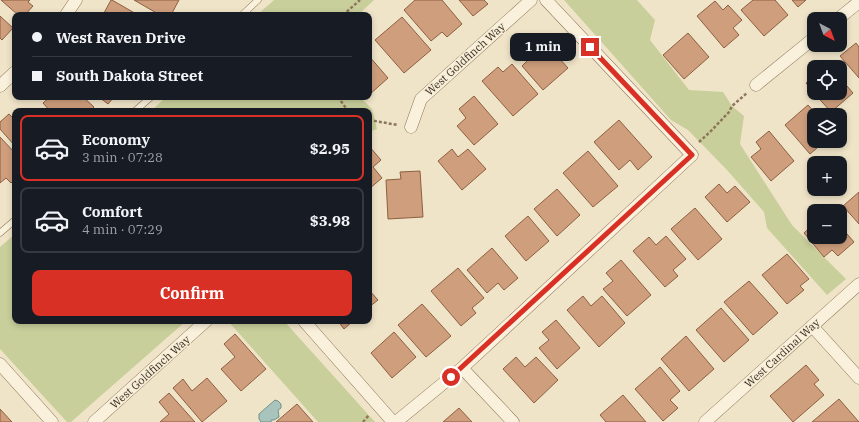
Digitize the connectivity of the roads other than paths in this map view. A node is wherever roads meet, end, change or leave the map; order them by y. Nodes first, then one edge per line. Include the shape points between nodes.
1 (76, 0) edge
2 (258, 0) edge
3 (531, 0) edge
4 (546, 0) edge
5 (859, 2) edge
6 (68, 12) edge
7 (245, 12) edge
8 (847, 12) edge
9 (807, 44) edge
10 (12, 75) edge
11 (756, 85) road end
12 (0, 86) edge
13 (148, 100) edge
14 (138, 108) edge
15 (411, 127) road end
16 (12, 223) edge
17 (0, 233) edge
18 (859, 284) edge
19 (203, 324) edge
20 (307, 324) edge
21 (812, 326) junction
22 (0, 364) edge
23 (462, 368) junction
24 (859, 378) edge
25 (52, 422) edge
26 (94, 422) edge
27 (395, 422) edge
28 (512, 422) edge
29 (705, 422) edge

1 - 6 street
2 - 7 lane
3 - 15 street, West Goldfinch Way via 421,98
4 - 23 street via 692,155
5 - 8 street
9 - 11 street
10 - 12 street
13 - 14 lane
16 - 17 lane
18 - 21 street, West Cardinal Way
19 - 26 street, West Goldfinch Way
20 - 27 street
21 - 24 street
21 - 29 street, West Cardinal Way
22 - 25 street
23 - 27 street
23 - 28 street

